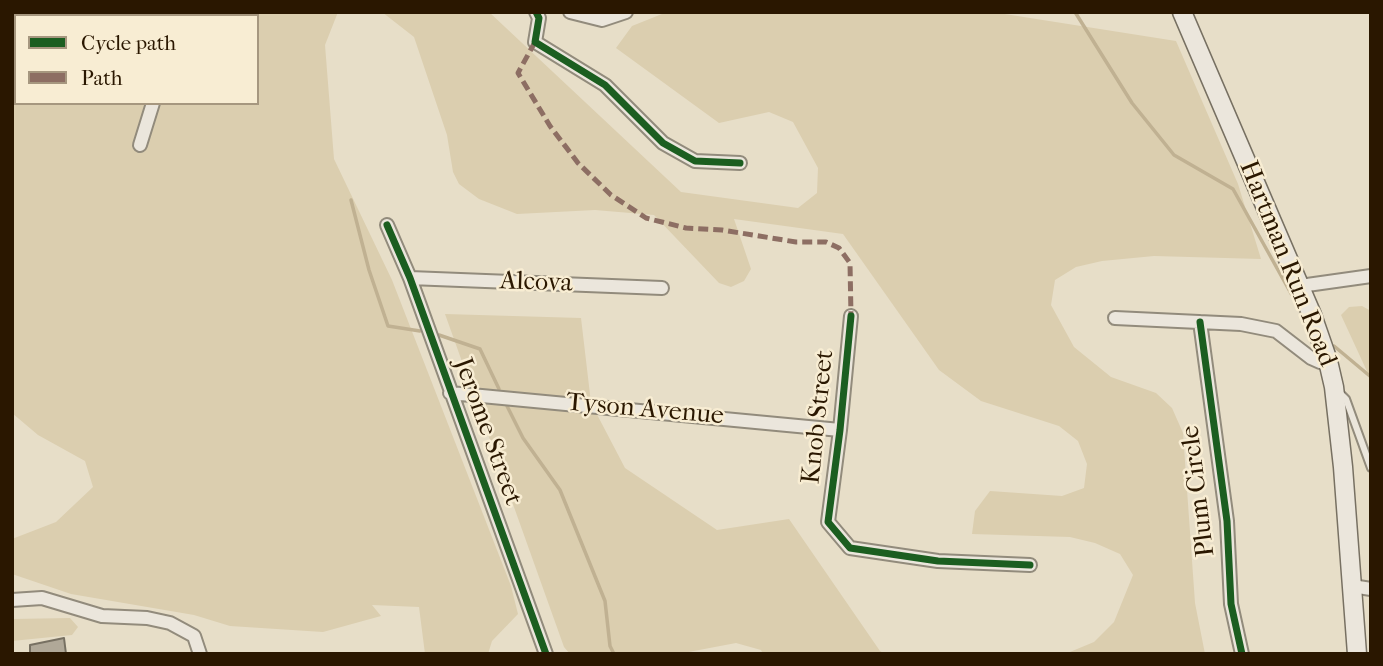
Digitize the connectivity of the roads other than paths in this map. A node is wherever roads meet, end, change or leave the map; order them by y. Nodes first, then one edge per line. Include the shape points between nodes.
1 (536, 12) edge
2 (570, 12) edge
3 (626, 12) edge
4 (1182, 12) edge
5 (152, 105) edge
6 (140, 145) dead end
7 (740, 163) dead end
8 (387, 225) dead end
9 (1371, 276) edge
10 (410, 278) junction
11 (1300, 286) junction
12 (662, 288) dead end
13 (850, 316) dead end
14 (1115, 318) dead end
15 (1200, 322) junction
16 (1328, 361) junction
17 (1334, 387) junction
18 (450, 393) junction
19 (840, 430) junction
20 (1371, 468) edge
21 (1030, 565) dead end
22 (1352, 586) junction
23 (1371, 589) edge
24 (12, 600) edge
25 (200, 654) edge
26 (546, 654) edge
27 (1242, 654) edge
28 (1357, 654) edge

1 - 7 street via 535,43 605,85 663,143 695,160
2 - 3 street via 602,20
4 - 11 main road, Hartman Run Road
5 - 6 street
8 - 10 street, Jerome Street
9 - 11 street
10 - 12 street, Alcova
10 - 18 street, Jerome Street
11 - 16 main road, Hartman Run Road
13 - 19 street, Knob Street
14 - 15 street
15 - 16 street via 1276,331 1298,350 1320,362
15 - 27 street, Plum Circle via 1227,521 1231,604
16 - 17 main road, Hartman Run Road
17 - 20 lane via 1346,399
17 - 22 main road, Hartman Run Road
18 - 19 street, Tyson Avenue
18 - 26 street, Jerome Street
19 - 21 street, Knob Street via 828,522 850,548 939,561
22 - 23 street
22 - 28 main road, Hartman Run Road
24 - 25 street via 42,597 102,617 170,623 194,636

